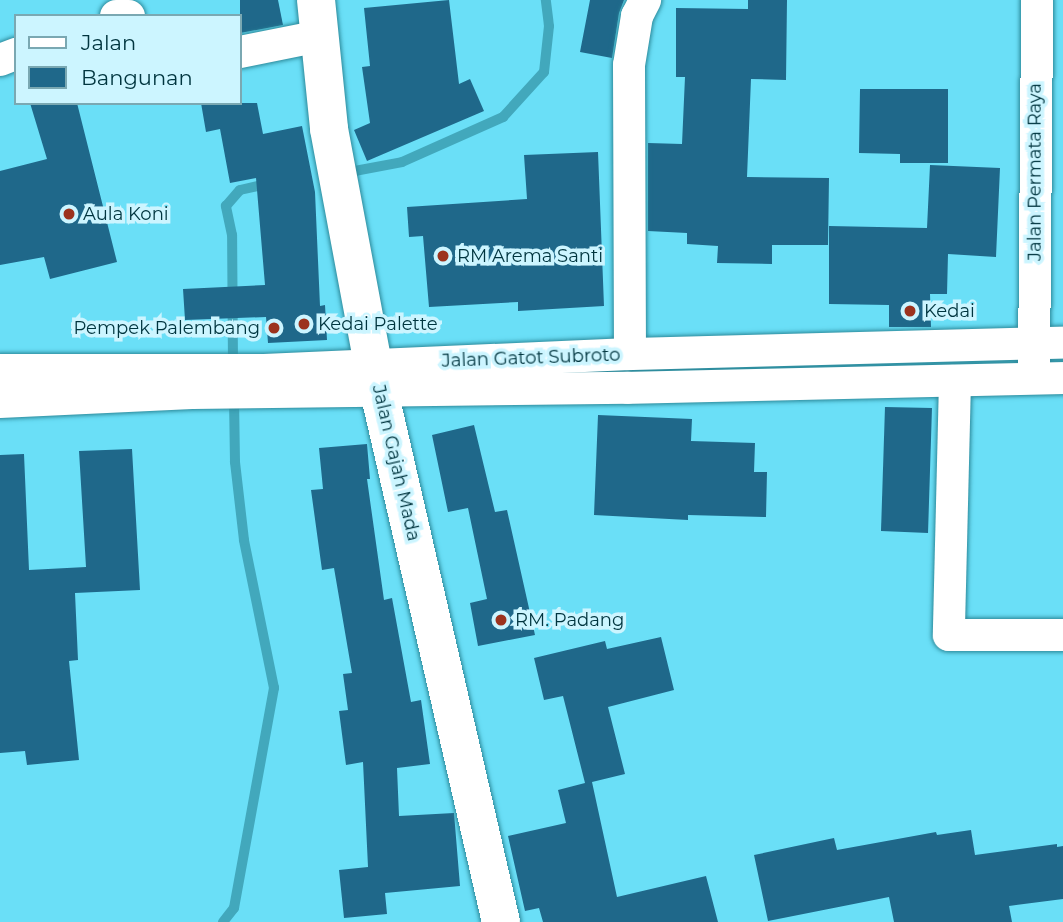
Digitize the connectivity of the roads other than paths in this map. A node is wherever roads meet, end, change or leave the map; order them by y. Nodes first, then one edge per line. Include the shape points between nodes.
1 (645, 0) edge
2 (1037, 0) edge
3 (318, 18) edge
4 (242, 51) edge
5 (1049, 344) edge
6 (630, 354) junction
7 (0, 370) edge
8 (376, 378) junction
9 (1048, 379) edge
10 (193, 381) junction
11 (955, 381) junction
12 (0, 402) edge
13 (1063, 635) edge
14 (501, 922) edge

1 - 6 street via 637,16 629,65
2 - 5 street, Jalan Permata Raya
3 - 4 street
3 - 8 main road, Jalan Gajah Mada via 329,129
5 - 6 street, Jalan Gatot Subroto
5 - 9 street, Jalan Permata Raya
6 - 8 street, Jalan Gatot Subroto
7 - 10 street, Jalan Gatot Subroto
8 - 10 street, Jalan Gatot Subroto
8 - 11 street, Jalan Gatot Subroto
8 - 14 main road, Jalan Gajah Mada
9 - 11 street, Jalan Gatot Subroto
10 - 12 street, Jalan Gatot Subroto
11 - 13 street via 949,635

